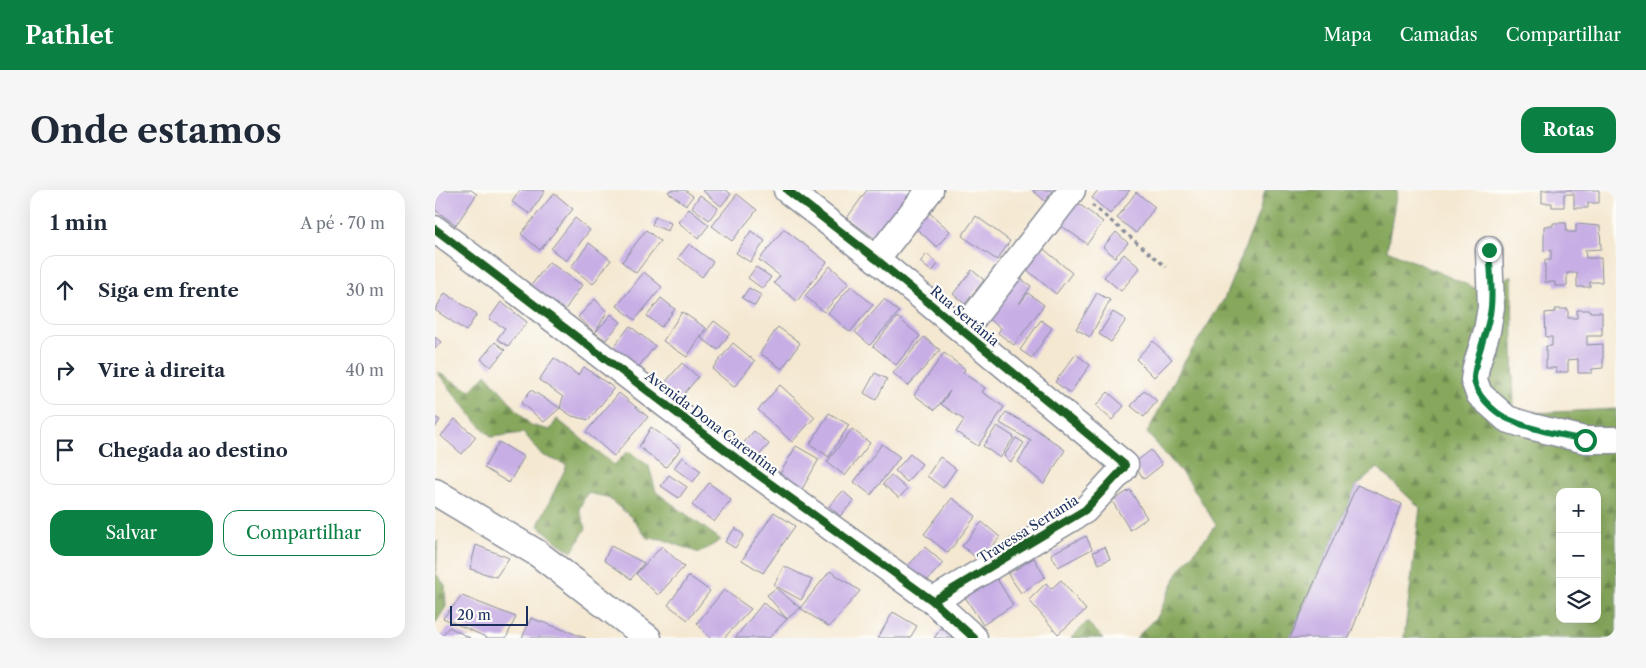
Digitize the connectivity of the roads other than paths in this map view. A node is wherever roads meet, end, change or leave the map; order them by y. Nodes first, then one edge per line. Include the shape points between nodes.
1 (787, 190) edge
2 (930, 190) edge
3 (1081, 196) edge
4 (435, 229) edge
5 (1489, 250) dead end
6 (876, 259) junction
7 (963, 331) junction
8 (1616, 440) edge
9 (1125, 465) joint
10 (435, 492) edge
11 (933, 601) junction
12 (618, 628) edge
13 (648, 638) edge
14 (974, 638) edge

1 - 6 street, Rua Sertânia
2 - 6 street
3 - 7 street
4 - 11 street, Avenida Dona Carentina via 753,471
5 - 8 street via 1491,307 1474,380 1479,394 1507,419 1585,440
6 - 7 street, Rua Sertânia
7 - 9 street, Rua Sertânia
9 - 11 street, Travessa Sertania via 1085,510
10 - 12 street via 537,553
11 - 14 street, Avenida Dona Carentina
12 - 13 street

